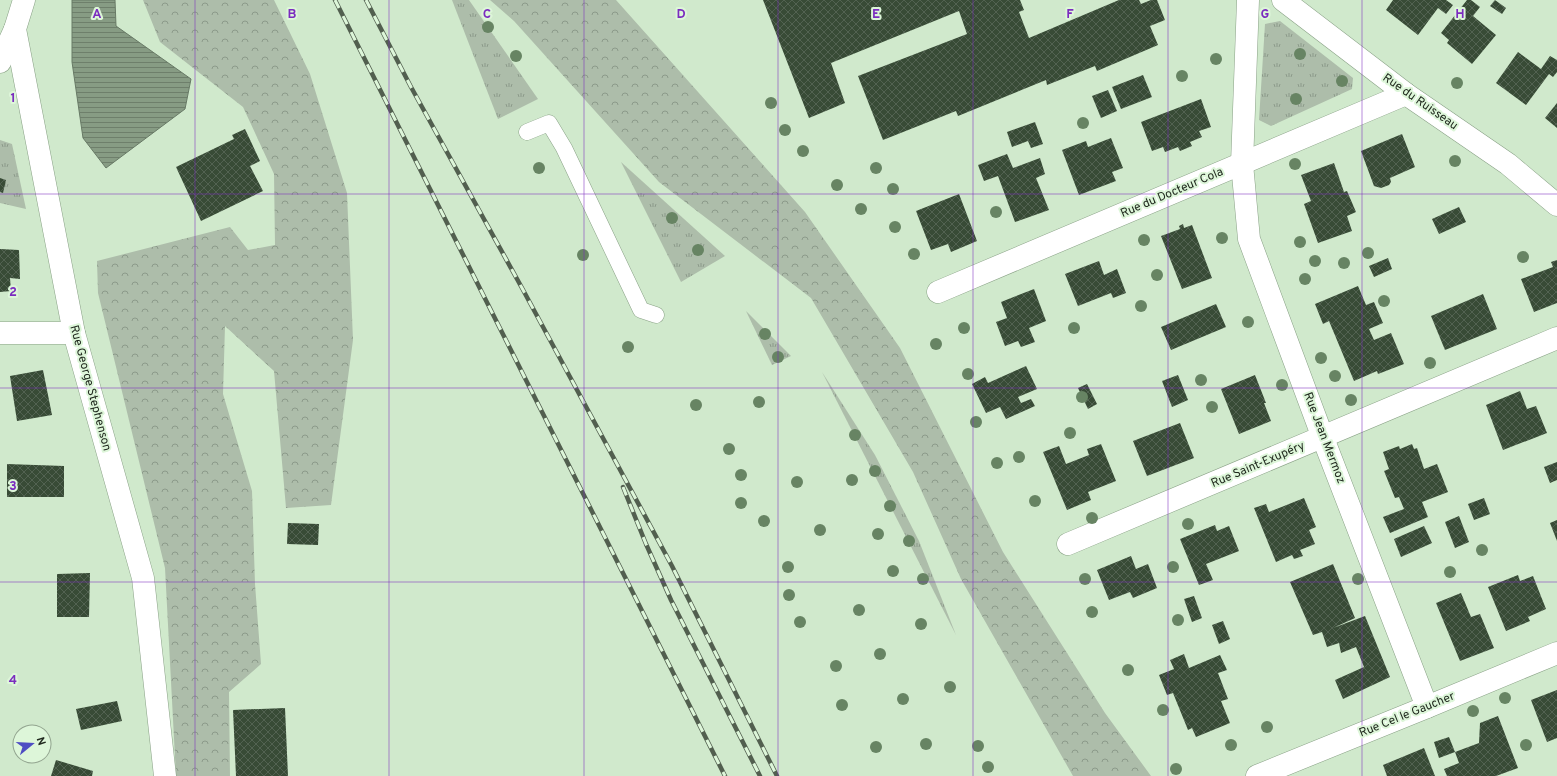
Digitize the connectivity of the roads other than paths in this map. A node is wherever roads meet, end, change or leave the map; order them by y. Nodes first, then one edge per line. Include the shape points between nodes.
1 (24, 0) edge
2 (1248, 0) edge
3 (1283, 0) edge
4 (15, 29) junction
5 (0, 62) edge
6 (1406, 94) junction
7 (527, 132) dead end
8 (1242, 164) junction
9 (1557, 205) edge
10 (938, 292) dead end
11 (656, 316) dead end
12 (0, 333) edge
13 (74, 333) junction
14 (1557, 338) edge
15 (1323, 438) junction
16 (1068, 544) dead end
17 (1557, 653) edge
18 (1427, 708) junction
19 (164, 776) edge
20 (1257, 776) edge

1 - 4 street, Rue George Stephenson
2 - 8 street
3 - 6 street, Rue du Ruisseau
4 - 5 street
4 - 13 street, Rue George Stephenson
6 - 8 street, Rue du Docteur Cola
6 - 9 street, Rue du Ruisseau via 1508,164
7 - 11 lane via 549,122 564,148 641,310
8 - 10 street, Rue du Docteur Cola
8 - 15 street, Rue Jean Mermoz via 1249,239
12 - 13 street
13 - 19 street, Rue George Stephenson via 143,578
14 - 15 street, Rue Saint-Exupéry
15 - 16 street, Rue Saint-Exupéry
15 - 18 street, Rue Jean Mermoz
17 - 18 street, Rue Cel le Gaucher
18 - 20 street, Rue Cel le Gaucher

